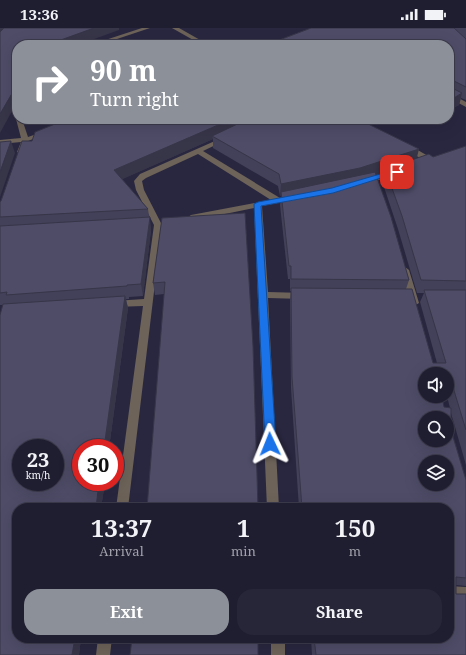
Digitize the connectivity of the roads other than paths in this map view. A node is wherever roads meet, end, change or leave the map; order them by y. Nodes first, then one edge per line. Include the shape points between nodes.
1 (147, 28) edge
2 (174, 28) edge
3 (109, 40) edge
4 (197, 40) edge
5 (454, 98) edge
6 (466, 105) edge
7 (20, 124) edge
8 (54, 130) edge
9 (233, 135) edge
10 (25, 140) junction
11 (0, 142) edge
12 (397, 143) edge
13 (198, 151) junction
14 (17, 162) edge
15 (417, 165) edge
16 (404, 170) edge
17 (354, 185) edge
18 (298, 197) edge
19 (277, 200) junction
20 (258, 204) junction
21 (181, 220) edge
22 (402, 259) edge
23 (263, 295) junction
24 (310, 296) edge
25 (148, 302) junction
26 (101, 305) edge
27 (416, 310) edge
28 (123, 503) edge
29 (273, 503) edge
30 (454, 593) edge
31 (466, 594) edge
32 (104, 643) edge
33 (278, 643) edge
34 (103, 655) edge
35 (278, 655) edge

1 - 3 street
2 - 4 street
5 - 6 street
7 - 10 street
8 - 10 street
9 - 13 street
10 - 11 street
10 - 14 street
12 - 15 street via 434,159
13 - 19 street
13 - 25 street via 143,176 138,181 158,225
16 - 17 street via 377,182
18 - 19 street
19 - 20 street
20 - 21 street
20 - 23 street
22 - 27 street
23 - 24 street
23 - 29 street
25 - 26 street
25 - 28 street
30 - 31 street
32 - 34 street
33 - 35 street

